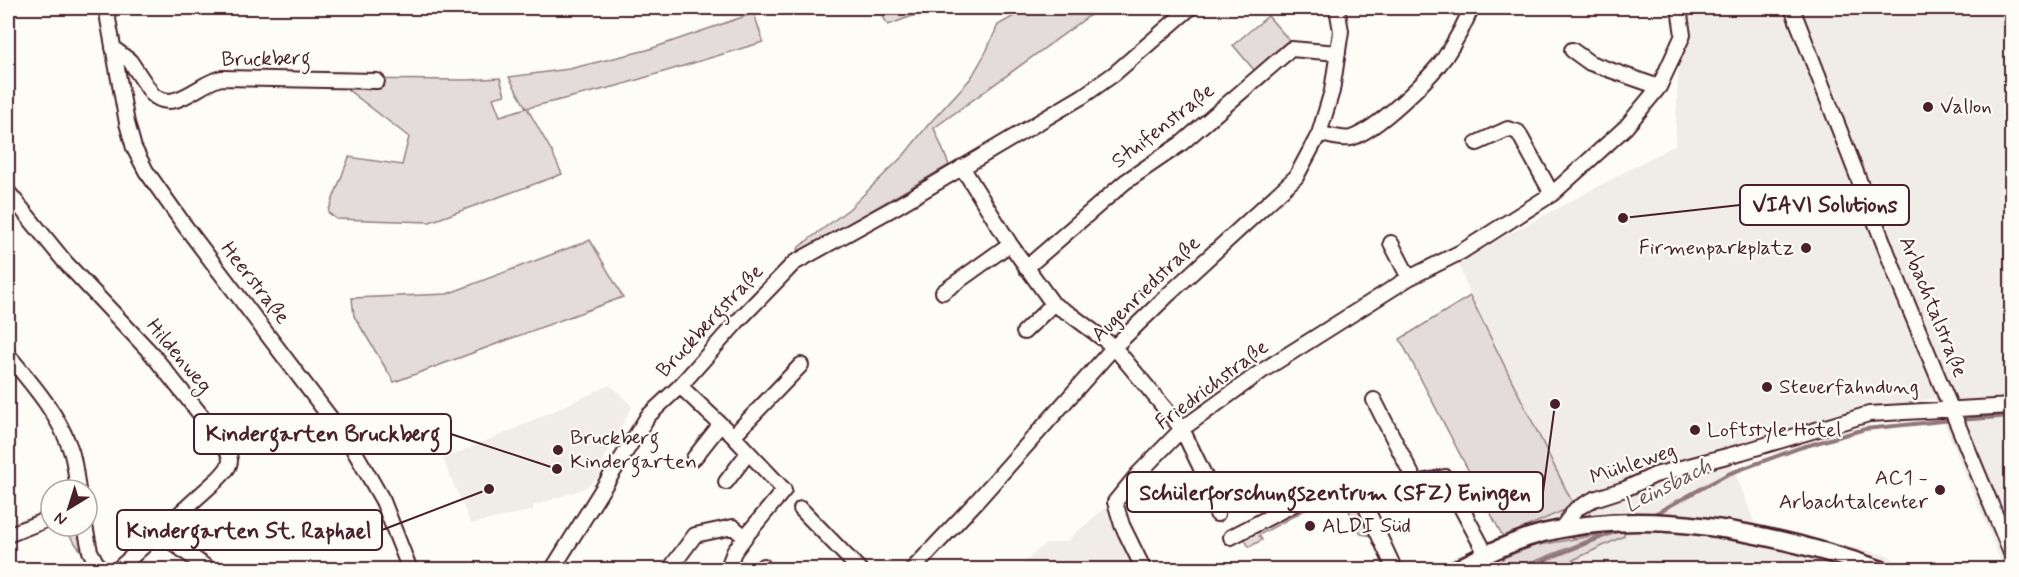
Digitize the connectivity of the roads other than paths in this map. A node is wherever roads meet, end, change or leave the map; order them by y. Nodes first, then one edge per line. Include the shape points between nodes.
1 (106, 8) edge
2 (1190, 8) edge
3 (1337, 8) edge
4 (1471, 8) edge
5 (1679, 8) edge
6 (1792, 8) edge
7 (114, 48) junction
8 (1572, 50) dead end
9 (1338, 53) junction
10 (377, 81) dead end
11 (1659, 87) junction
12 (1319, 134) junction
13 (1477, 143) dead end
14 (962, 167) junction
15 (8, 192) edge
16 (1552, 194) junction
17 (1391, 243) dead end
18 (1010, 244) junction
19 (1026, 268) junction
20 (1409, 278) junction
21 (943, 292) dead end
22 (1053, 304) junction
23 (1024, 332) dead end
24 (1114, 347) junction
25 (8, 355) edge
26 (801, 365) dead end
27 (680, 386) junction
28 (1374, 400) dead end
29 (2012, 406) edge
30 (1952, 410) junction
31 (720, 425) junction
32 (1182, 429) junction
33 (733, 436) junction
34 (748, 453) junction
35 (694, 458) dead end
36 (76, 478) edge
37 (726, 482) dead end
38 (801, 508) dead end
39 (1217, 514) dead end
40 (39, 523) edge
41 (1561, 530) junction
42 (158, 532) junction
43 (8, 535) edge
44 (745, 537) junction
45 (1231, 537) dead end
46 (87, 538) edge
47 (1486, 554) junction
48 (2012, 555) edge
49 (100, 570) edge
50 (117, 570) edge
51 (210, 570) edge
52 (410, 570) edge
53 (552, 570) edge
54 (669, 570) edge
55 (726, 570) edge
56 (860, 570) edge
57 (912, 570) edge
58 (1144, 570) edge
59 (1395, 570) edge
60 (1455, 570) edge
61 (1882, 570) edge

1 - 7 street, Heerstraße
2 - 14 street via 1083,96
3 - 9 street, Augenriedstraße via 1341,31
4 - 12 street via 1445,57 1381,121 1350,138
5 - 11 street, Friedrichstraße via 1683,35
6 - 30 street, Arbachtalstraße
7 - 10 street, Bruckberg via 130,61 152,94 168,102 222,78
7 - 52 street, Heerstraße via 127,123 146,171 351,444 383,501
8 - 11 street via 1590,63
9 - 12 street, Augenriedstraße
9 - 19 street, Stuifenstraße via 1291,49 1182,143 1125,182
11 - 16 street, Friedrichstraße via 1626,127
12 - 24 street, Augenriedstraße via 1296,177
13 - 16 street via 1508,129 1518,132
14 - 18 street
14 - 27 street, Bruckbergstraße via 794,263
15 - 42 street, Hildenweg via 65,262 151,353 230,456 231,462 224,472
16 - 20 street, Friedrichstraße via 1461,252
17 - 20 street
18 - 19 street
18 - 21 street
19 - 22 street
20 - 32 street, Friedrichstraße via 1262,371
22 - 23 street
22 - 24 street
24 - 32 street
24 - 57 street, Augenriedstraße
25 - 36 street via 55,417 71,450
26 - 33 street
27 - 31 street
27 - 53 street, Bruckbergstraße via 648,416
28 - 47 street via 1416,483 1445,477
29 - 30 street, Mühleweg
30 - 41 street, Mühleweg via 1869,414 1656,475 1575,508
30 - 48 street, Arbachtalstraße
31 - 33 street
31 - 35 street
32 - 39 street via 1211,489
32 - 58 street, Friedrichstraße via 1115,502
33 - 34 street
34 - 37 street
34 - 44 street via 784,490
38 - 56 street
40 - 43 street
41 - 47 main road
41 - 61 main road via 1664,522 1784,540
42 - 50 street, Hildenweg
42 - 51 street
44 - 54 street via 733,527 695,535
44 - 55 street
45 - 59 street via 1331,485 1348,482 1358,490
46 - 49 street
47 - 60 main road

